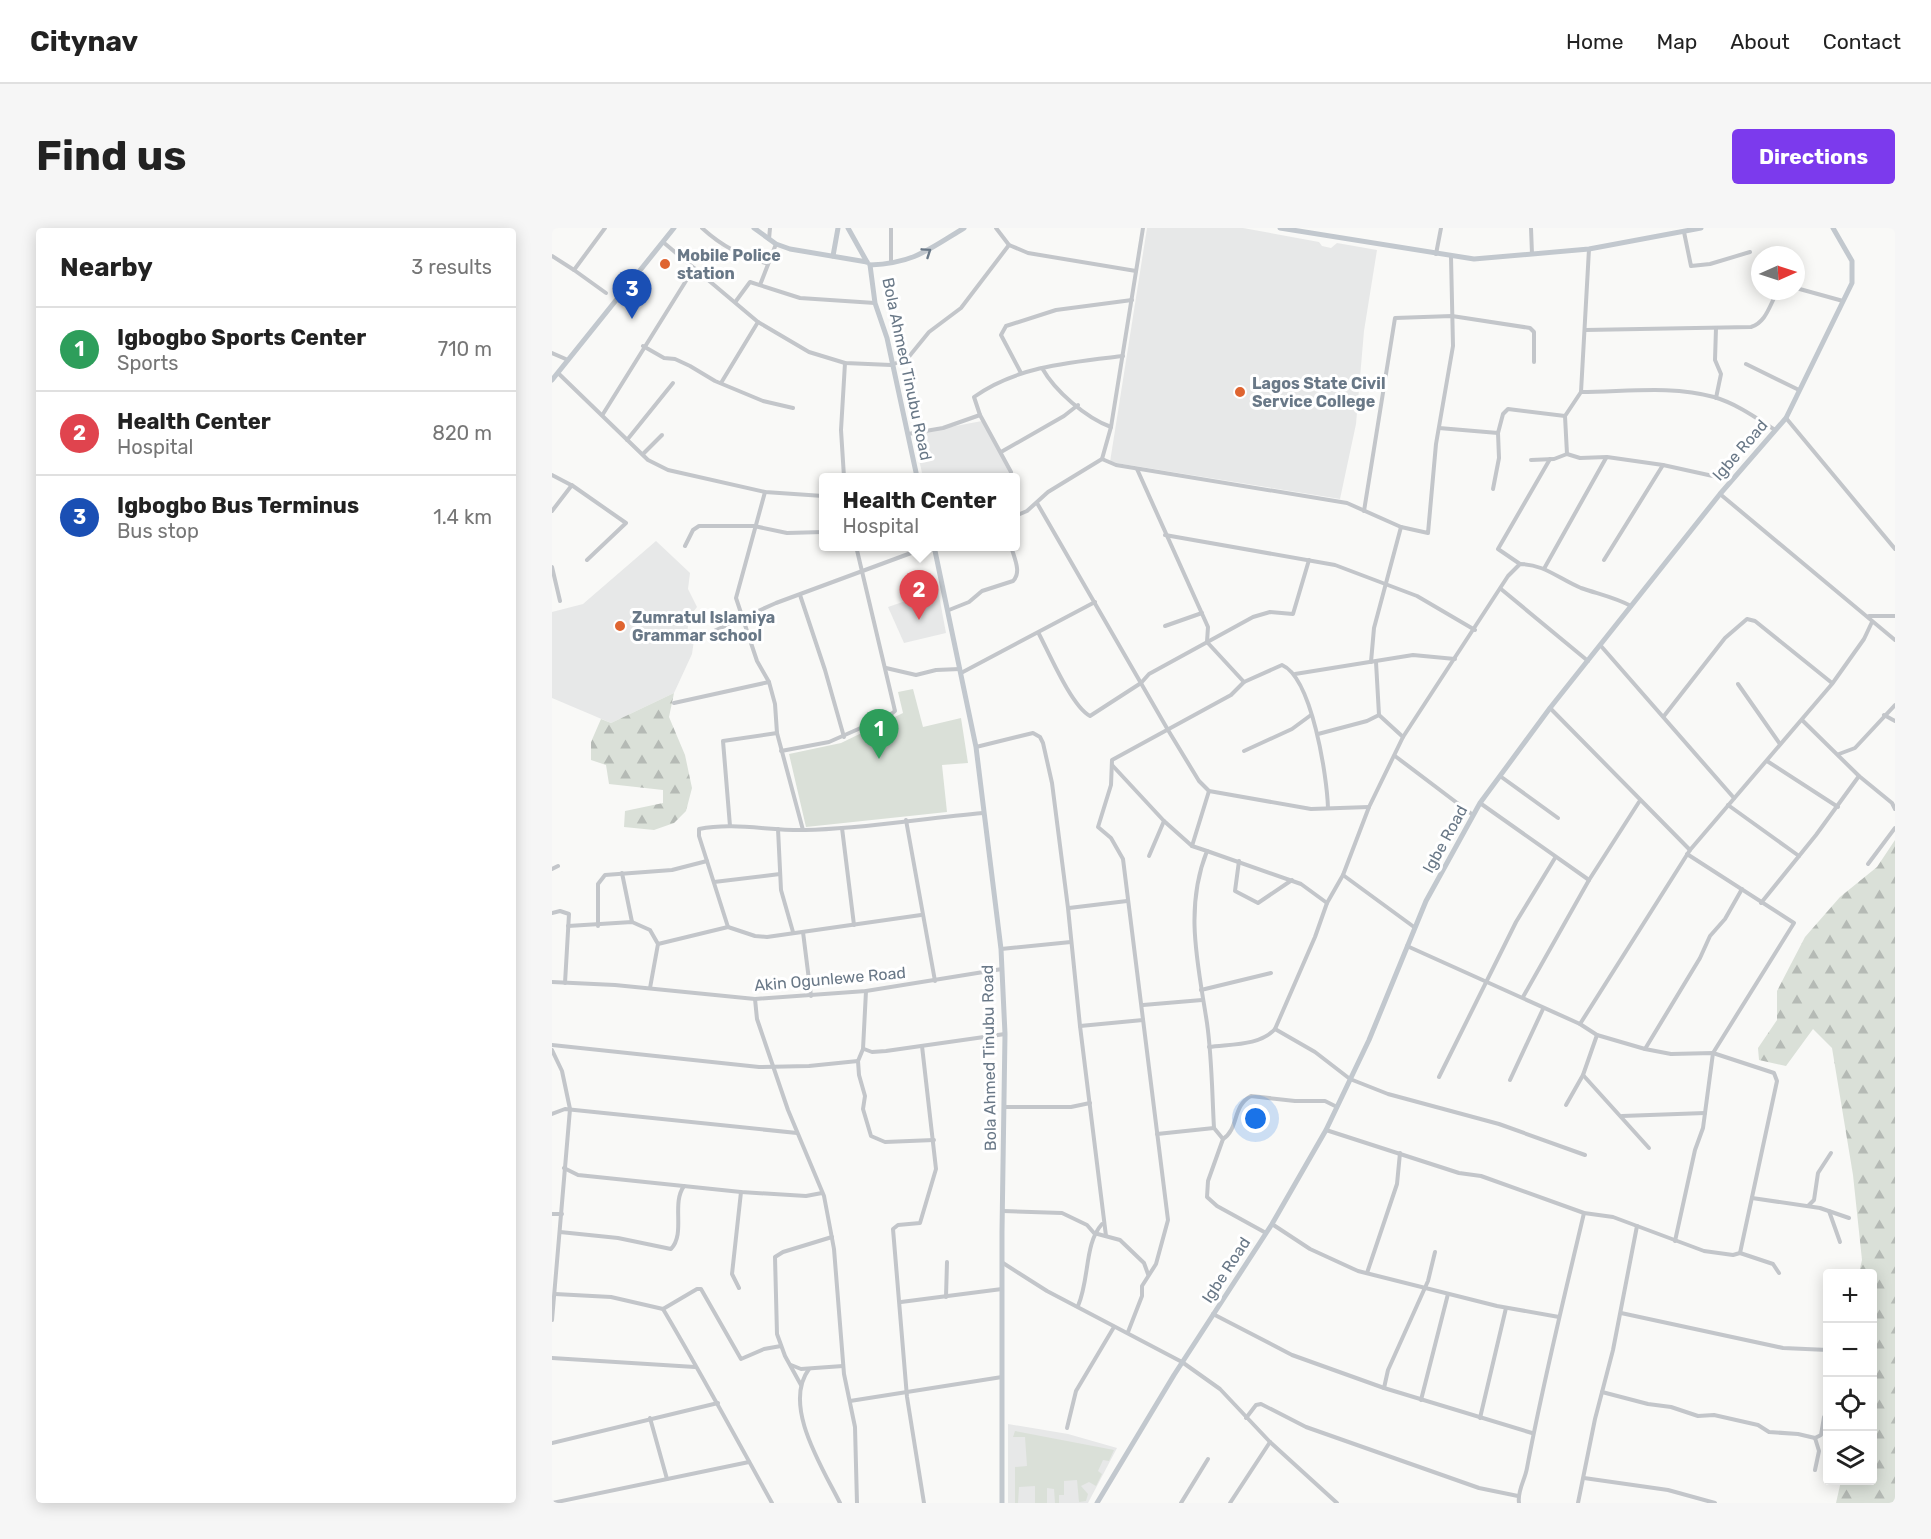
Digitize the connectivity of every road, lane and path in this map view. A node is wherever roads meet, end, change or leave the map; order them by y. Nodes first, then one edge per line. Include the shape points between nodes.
1 (605, 228) edge
2 (674, 228) edge
3 (702, 228) edge
4 (754, 228) edge
5 (770, 228) edge
6 (838, 228) edge
7 (848, 228) edge
8 (891, 228) edge
9 (964, 228) edge
10 (996, 228) edge
11 (1143, 228) edge
12 (1280, 228) edge
13 (1441, 228) edge
14 (1531, 228) edge
15 (1701, 228) edge
16 (1833, 228) edge
17 (1684, 232) junction
18 (769, 239) junction
19 (663, 242) junction
20 (776, 244) junction
21 (1009, 245) junction
22 (1588, 249) junction
23 (1750, 252) dead end
24 (1436, 254) junction
25 (1532, 255) junction
26 (552, 256) edge
27 (833, 256) junction
28 (1450, 257) junction
29 (768, 264) junction
30 (869, 264) junction
31 (888, 264) junction
32 (694, 268) junction
33 (574, 270) junction
34 (1136, 271) junction
35 (760, 285) junction
36 (1805, 290) edge
37 (606, 293) dead end
38 (1132, 300) junction
39 (1774, 300) edge
40 (736, 301) junction
41 (1843, 301) junction
42 (875, 303) junction
43 (1452, 316) junction
44 (758, 321) junction
45 (1716, 328) junction
46 (1585, 330) junction
47 (643, 346) junction
48 (552, 353) edge
49 (1123, 356) junction
50 (568, 360) junction
51 (1534, 362) dead end
52 (844, 363) junction
53 (1746, 364) dead end
54 (891, 365) junction
55 (1042, 368) junction
56 (557, 373) junction
57 (1021, 373) junction
58 (552, 380) edge
59 (721, 382) junction
60 (673, 383) dead end
61 (1799, 390) junction
62 (1581, 392) junction
63 (1716, 398) junction
64 (1078, 405) junction
65 (793, 408) dead end
66 (603, 414) junction
67 (980, 415) junction
68 (1565, 416) junction
69 (1786, 418) junction
70 (1112, 427) junction
71 (1438, 428) junction
72 (1775, 430) junction
73 (1498, 433) junction
74 (907, 434) junction
75 (662, 435) dead end
76 (627, 440) junction
77 (1001, 452) junction
78 (643, 454) junction
79 (1567, 454) junction
80 (1607, 457) junction
81 (1550, 458) junction
82 (1102, 459) junction
83 (1531, 460) dead end
84 (1663, 465) junction
85 (1137, 468) junction
86 (1011, 472) dead end
87 (844, 473) edge
88 (916, 473) edge
89 (552, 475) edge
90 (1732, 480) junction
91 (572, 485) junction
92 (1493, 489) dead end
93 (765, 492) junction
94 (1720, 494) junction
95 (819, 496) edge
96 (1037, 503) junction
97 (1364, 510) junction
98 (552, 511) edge
99 (1020, 513) edge
100 (754, 526) junction
101 (1401, 527) junction
102 (819, 532) edge
103 (1165, 535) junction
104 (685, 546) dead end
105 (1895, 549) edge
106 (857, 551) edge
107 (919, 551) edge
108 (933, 551) edge
109 (1012, 551) edge
110 (587, 560) dead end
111 (1309, 560) junction
112 (1605, 560) dead end
113 (1520, 564) junction
114 (552, 567) edge
115 (1545, 567) junction
116 (861, 573) junction
117 (1384, 583) junction
118 (1501, 589) junction
119 (800, 595) junction
120 (560, 601) dead end
121 (1095, 602) junction
122 (1632, 607) junction
123 (949, 610) junction
124 (1202, 613) junction
125 (1868, 616) junction
126 (1895, 616) edge
127 (742, 619) junction
128 (1872, 622) junction
129 (1165, 626) dead end
130 (1474, 630) junction
131 (1039, 634) junction
132 (1895, 639) edge
133 (694, 640) dead end
134 (1208, 642) junction
135 (1601, 646) junction
136 (1455, 659) junction
137 (1588, 661) junction
138 (1374, 662) junction
139 (886, 668) junction
140 (961, 671) junction
141 (1295, 674) junction
142 (768, 682) junction
143 (1244, 682) junction
144 (1141, 683) junction
145 (1738, 684) dead end
146 (1832, 684) junction
147 (674, 703) dead end
148 (1895, 705) edge
149 (1550, 708) junction
150 (1311, 715) junction
151 (1379, 715) junction
152 (1884, 715) junction
153 (1664, 716) junction
154 (1802, 720) junction
155 (1895, 721) edge
156 (1168, 730) junction
157 (777, 733) junction
158 (1318, 734) junction
159 (843, 737) junction
160 (1403, 737) junction
161 (1780, 744) junction
162 (976, 747) junction
163 (781, 751) junction
164 (1244, 751) dead end
165 (1839, 754) junction
166 (1395, 756) junction
167 (1767, 761) junction
168 (1112, 764) junction
169 (1500, 775) junction
170 (1859, 776) junction
171 (1209, 791) junction
172 (1734, 798) junction
173 (1639, 802) junction
174 (1480, 803) junction
175 (1728, 805) junction
176 (1369, 807) junction
177 (1838, 807) junction
178 (1328, 808) junction
179 (1895, 809) edge
180 (983, 813) junction
181 (1473, 815) junction
182 (1558, 818) dead end
183 (906, 820) junction
184 (1164, 821) junction
185 (730, 826) junction
186 (843, 828) junction
187 (1895, 828) edge
188 (778, 829) junction
189 (803, 830) junction
190 (1192, 846) junction
191 (1207, 851) junction
192 (1688, 852) junction
193 (1149, 856) dead end
194 (1799, 856) junction
195 (1555, 858) junction
196 (707, 861) junction
197 (1239, 861) junction
198 (1868, 864) dead end
199 (558, 866) dead end
200 (552, 869) edge
201 (622, 873) junction
202 (780, 874) junction
203 (1343, 875) junction
204 (1292, 880) junction
205 (1589, 880) junction
206 (714, 882) junction
207 (1742, 889) junction
208 (1127, 901) junction
209 (1327, 903) junction
210 (1761, 903) junction
211 (1068, 908) junction
212 (552, 913) edge
213 (921, 915) junction
214 (632, 922) junction
215 (854, 925) junction
216 (568, 926) junction
217 (598, 926) junction
218 (728, 927) junction
219 (1414, 927) junction
220 (793, 932) junction
221 (803, 932) junction
222 (1071, 942) junction
223 (658, 944) junction
224 (1407, 946) junction
225 (1001, 949) junction
226 (1002, 969) junction
227 (1271, 973) dead end
228 (935, 981) junction
229 (552, 982) edge
230 (1486, 982) junction
231 (565, 983) junction
232 (650, 988) junction
233 (1201, 990) junction
234 (866, 991) junction
235 (811, 996) junction
236 (1522, 998) junction
237 (754, 999) junction
238 (1202, 1000) junction
239 (1143, 1005) junction
240 (1543, 1009) junction
241 (1143, 1020) junction
242 (1580, 1024) junction
243 (1080, 1026) junction
244 (1275, 1029) junction
245 (1005, 1034) junction
246 (1597, 1035) junction
247 (552, 1045) edge
248 (922, 1046) junction
249 (1209, 1047) junction
250 (863, 1049) junction
251 (1645, 1049) junction
252 (552, 1050) edge
253 (1713, 1053) junction
254 (858, 1061) junction
255 (776, 1066) junction
256 (1583, 1075) junction
257 (1439, 1077) dead end
258 (1350, 1079) junction
259 (1510, 1080) dead end
260 (1090, 1103) junction
261 (1566, 1105) dead end
262 (1004, 1107) junction
263 (1337, 1107) junction
264 (570, 1109) junction
265 (1705, 1113) junction
266 (552, 1114) edge
267 (1621, 1116) junction
268 (1214, 1128) junction
269 (1326, 1130) junction
270 (798, 1133) junction
271 (1157, 1134) junction
272 (1223, 1139) junction
273 (934, 1140) junction
274 (1649, 1148) dead end
275 (1400, 1153) junction
276 (1832, 1153) dead end
277 (1584, 1155) dead end
278 (564, 1168) junction
279 (683, 1187) junction
280 (741, 1192) junction
281 (822, 1193) junction
282 (1752, 1198) junction
283 (1807, 1206) junction
284 (1003, 1210) junction
285 (1829, 1210) junction
286 (1584, 1213) junction
287 (552, 1214) edge
288 (561, 1215) junction
289 (1849, 1218) dead end
290 (1102, 1224) junction
291 (1272, 1224) junction
292 (1637, 1226) junction
293 (560, 1232) junction
294 (1094, 1233) junction
295 (1266, 1233) junction
296 (1106, 1236) junction
297 (832, 1237) junction
298 (1675, 1241) junction
299 (1840, 1242) dead end
300 (1435, 1252) dead end
301 (1740, 1253) junction
302 (947, 1262) dead end
303 (1003, 1263) junction
304 (1367, 1273) junction
305 (1779, 1273) dead end
306 (1148, 1274) junction
307 (739, 1288) dead end
308 (1423, 1288) junction
309 (1002, 1289) junction
310 (555, 1294) junction
311 (1448, 1294) junction
312 (946, 1297) junction
313 (901, 1302) junction
314 (1078, 1306) junction
315 (1506, 1308) junction
316 (663, 1309) junction
317 (1621, 1313) junction
318 (1213, 1314) junction
319 (1559, 1317) junction
320 (552, 1320) edge
321 (1114, 1327) junction
322 (1128, 1332) junction
323 (781, 1346) junction
324 (1823, 1350) edge
325 (552, 1358) edge
326 (1182, 1362) junction
327 (790, 1365) junction
328 (843, 1366) junction
329 (695, 1367) junction
330 (809, 1369) junction
331 (1002, 1377) junction
332 (801, 1385) junction
333 (1383, 1388) junction
334 (1602, 1392) junction
335 (907, 1393) junction
336 (1421, 1400) junction
337 (850, 1401) junction
338 (718, 1403) junction
339 (650, 1418) junction
340 (1246, 1418) junction
341 (1480, 1418) junction
342 (1823, 1423) edge
343 (1067, 1428) dead end
344 (1532, 1433) junction
345 (1815, 1438) junction
346 (1270, 1442) junction
347 (552, 1443) edge
348 (1208, 1459) dead end
349 (749, 1462) junction
350 (1815, 1470) dead end
351 (1584, 1478) junction
352 (667, 1479) junction
353 (1518, 1496) junction
354 (552, 1503) edge
355 (772, 1503) edge
356 (840, 1503) edge
357 (857, 1503) edge
358 (924, 1503) edge
359 (1002, 1503) edge
360 (1097, 1503) edge
361 (1181, 1503) edge
362 (1230, 1503) edge
363 (1337, 1503) edge
364 (1518, 1503) edge
365 (1578, 1503) edge
366 (1715, 1503) edge

1 - 33 street
2 - 19 main road
3 - 29 street via 744,257
4 - 18 main road
5 - 18 street
6 - 27 main road
7 - 30 main road
8 - 31 street
31 -> 9 main road via 919,257
10 - 21 street
11 - 34 street
12 - 24 main road
13 - 24 street
14 - 25 street
15 - 17 main road
16 - 41 main road, Igbe Road via 1852,261 1852,283
17 - 22 main road
17 - 23 street via 1691,266
18 - 20 main road
19 - 32 street
19 - 50 main road
20 - 27 main road
20 - 29 street
21 - 34 street via 1028,253
21 - 54 street via 961,308 929,332 907,359
22 - 25 main road
22 - 46 street
24 - 28 main road
25 - 28 main road
26 - 33 street
27 - 30 main road
28 - 43 street
29 - 35 street
30 - 31 main road
30 - 42 main road, Bola Ahmed Tinubu Road
32 - 40 street
32 - 47 street
33 - 37 street
34 - 38 street
35 - 40 street via 747,283
35 - 42 street via 800,298
36 - 41 street
38 - 49 street
38 - 57 street via 1056,310 1006,326 1001,335
39 - 45 street via 1757,325
40 - 44 street
41 - 61 main road, Igbe Road
42 - 54 main road, Bola Ahmed Tinubu Road
43 - 51 street via 1533,329
43 - 71 street via 1449,381
43 - 97 street via 1395,318
44 - 52 street via 809,352
44 - 59 street
45 - 46 street
45 - 63 street via 1715,360 1721,374
46 - 62 street
47 - 59 street
47 - 66 street
48 - 50 street
49 - 55 street
49 - 70 street
50 - 56 main road
52 - 54 street
52 - 87 street
53 - 61 street
54 - 74 main road, Bola Ahmed Tinubu Road
55 - 57 street
55 - 64 street via 1049,381
56 - 58 main road
56 - 66 street
57 - 67 street via 974,397
59 - 65 street via 763,401
60 - 76 street
61 - 69 main road, Igbe Road
62 - 63 street via 1664,390
62 - 68 street
63 - 72 street via 1742,408
64 - 70 street
64 - 77 street
66 - 76 street
67 - 74 street via 943,428
67 - 77 street
68 - 73 street via 1508,409
68 - 79 street
69 - 72 main road, Igbe Road
69 - 105 street
70 - 82 street
71 - 73 street
71 - 101 street via 1429,530 1425,533
72 - 90 main road, Igbe Road
73 - 92 street via 1499,458
74 - 88 main road, Bola Ahmed Tinubu Road
75 - 78 street
76 - 78 street
77 - 86 street
78 - 93 street via 668,470
79 - 80 street via 1580,458
79 - 81 street
80 - 84 street
80 - 115 street
81 - 83 street
81 - 113 street via 1498,549
82 - 85 street
82 - 96 street
84 - 90 street
84 - 112 street
85 - 97 street via 1327,499
85 - 103 street
89 - 91 street
90 - 94 main road, Igbe Road
91 - 98 street
91 - 110 street via 626,523
93 - 95 street
93 - 100 street
94 - 122 main road, Igbe Road
94 - 125 street
96 - 99 street
96 - 121 street
97 - 101 street
100 - 102 street via 787,533
100 - 104 street via 699,526
100 - 127 street via 736,593
101 - 117 street
103 - 111 street
103 - 124 street
106 - 116 street
107 - 116 street
108 - 123 main road, Bola Ahmed Tinubu Road
109 - 123 street via 1016,577
111 - 117 street
111 - 134 street via 1295,613 1270,612 1253,617
113 - 115 street
113 - 118 street
114 - 120 street
115 - 122 street via 1564,581 1617,598
116 - 119 street
116 - 139 street
117 - 130 street via 1417,596
117 - 138 street via 1374,628
118 - 130 street
118 - 137 street
119 - 127 street
119 - 159 street
121 - 131 street
121 - 144 street
122 - 135 main road, Igbe Road
123 - 140 main road, Bola Ahmed Tinubu Road
124 - 129 street
124 - 134 street via 1208,627
125 - 126 street
125 - 128 street
127 - 133 street
127 - 142 street
128 - 132 street
128 - 146 street
130 - 136 street
131 - 140 street
131 - 144 street via 1071,693 1088,715
134 - 143 street
134 - 144 street via 1149,674
135 - 137 main road, Igbe Road
135 - 153 street
136 - 138 street via 1413,655
136 - 160 street
137 - 149 main road, Igbe Road
138 - 141 street
138 - 151 street
139 - 140 street via 916,675 936,670
139 - 159 street via 894,713
140 - 162 main road, Bola Ahmed Tinubu Road
141 - 143 street via 1279,665
141 - 150 street
142 - 147 street
142 - 157 street via 775,704
143 - 156 street via 1231,696
144 - 156 street
145 - 161 street
146 - 153 street via 1755,621 1747,619 1725,638
146 - 154 street
148 - 152 street
149 - 169 main road, Igbe Road
149 - 173 street
150 - 158 street
150 - 164 street via 1292,729
151 - 158 street
151 - 160 street
152 - 155 street
152 - 165 street via 1855,748
153 - 172 street
154 - 161 street
154 - 165 street
156 - 168 street via 1114,757
156 - 171 street
157 - 163 street
157 - 185 street via 723,741
158 - 178 street
159 - 163 street
160 - 166 street
161 - 167 street
162 - 180 main road, Bola Ahmed Tinubu Road
162 - 211 street via 1028,734 1040,737 1052,783
163 - 189 street
165 - 170 street
166 - 176 street
166 - 181 street
167 - 172 street
167 - 177 street
168 - 184 street
168 - 208 street via 1111,785 1098,827 1111,838 1123,859
169 - 174 main road, Igbe Road
169 - 182 street
170 - 177 street
170 - 179 street
171 - 178 street via 1311,809
171 - 190 street
172 - 175 street
173 - 192 street
173 - 205 street
174 - 181 main road, Igbe Road
174 - 195 street
175 - 192 street
175 - 194 street
176 - 178 street
176 - 203 street
177 - 194 street
180 - 183 street
180 - 225 main road, Bola Ahmed Tinubu Road
181 - 219 main road, Igbe Road
183 - 186 street
183 - 213 street
184 - 190 street
184 - 193 street
185 - 188 street
185 - 196 street via 699,829
186 - 189 street
186 - 215 street
187 - 198 street
188 - 189 street
188 - 202 street
190 - 191 street
191 - 197 street
191 - 233 street via 1192,912
192 - 207 street
192 - 242 street
194 - 210 street
195 - 205 street
195 - 230 street
196 - 201 street via 672,870
196 - 206 street
197 - 204 street
197 - 204 street via 1235,891 1258,903
199 - 200 street
201 - 214 street
201 - 217 street via 605,875 598,884
202 - 206 street
202 - 220 street
203 - 209 street
203 - 219 street
204 - 209 street
205 - 236 street
206 - 218 street
207 - 210 street
207 - 251 street
208 - 211 street
208 - 239 street
209 - 244 street
210 - 253 street via 1794,923
211 - 222 street
212 - 216 street via 569,914
213 - 215 street
213 - 228 street
214 - 217 street
214 - 223 street via 650,930
215 - 221 street
216 - 217 street
216 - 231 street
218 - 220 street via 755,936
218 - 223 street
219 - 224 main road, Igbe Road
220 - 221 street
221 - 235 street
222 - 225 street
222 - 243 street
223 - 232 street
224 - 230 street
224 - 258 main road, Igbe Road via 1370,1040
225 - 226 main road, Bola Ahmed Tinubu Road
226 - 228 street, Akin Ogunlewe Road
226 - 245 main road, Bola Ahmed Tinubu Road
227 - 233 street
228 - 234 street, Akin Ogunlewe Road
229 - 231 street, Akin Ogunlewe Road
230 - 236 street
230 - 257 street
231 - 232 street, Akin Ogunlewe Road
232 - 237 street, Akin Ogunlewe Road
233 - 238 street
234 - 235 street, Akin Ogunlewe Road
234 - 250 street
235 - 237 street, Akin Ogunlewe Road
236 - 240 street
237 - 255 street via 757,1019
238 - 239 street
238 - 249 street
239 - 241 street
240 - 242 street
240 - 259 street
241 - 243 street
241 - 271 street
242 - 246 street
243 - 260 street
244 - 249 street via 1259,1040
244 - 258 street via 1315,1052
245 - 248 street
245 - 262 main road, Bola Ahmed Tinubu Road
246 - 251 street
246 - 256 street
247 - 255 street
248 - 250 street via 875,1052
248 - 273 street
249 - 268 street
250 - 254 street
251 - 253 street via 1671,1054
252 - 264 street via 562,1071
253 - 265 street
253 - 282 street via 1772,1072 1777,1078
254 - 255 street
254 - 273 street via 866,1096 863,1109 871,1137 885,1142
255 - 270 street
256 - 261 street
256 - 267 street
258 - 263 main road, Igbe Road
258 - 277 street via 1388,1094 1499,1124
260 - 262 street via 1071,1107
260 - 290 street
262 - 284 main road, Bola Ahmed Tinubu Road
263 - 269 main road, Igbe Road
263 - 272 street via 1325,1101 1251,1096 1236,1111 1232,1131
264 - 266 street
264 - 270 street
264 - 278 street
265 - 267 street
265 - 298 street
267 - 274 street
268 - 271 street
268 - 272 street
269 - 275 street
269 - 291 main road, Igbe Road
270 - 281 street
271 - 306 street via 1168,1220 1156,1264
272 - 295 street via 1208,1181 1208,1200
273 - 313 street via 936,1169 920,1223 893,1229
275 - 286 street via 1459,1173 1481,1176
275 - 304 street via 1397,1184
276 - 283 street via 1818,1173 1814,1200
278 - 279 street via 578,1175
278 - 288 street
279 - 280 street
279 - 293 street via 671,1249
280 - 281 street via 806,1196
280 - 307 street via 732,1275
281 - 297 street
282 - 283 street
282 - 301 street
283 - 285 street
284 - 294 street via 1062,1213 1091,1227
284 - 303 main road, Bola Ahmed Tinubu Road
285 - 289 street
285 - 299 street
286 - 292 street via 1613,1217
286 - 319 street
287 - 288 street
288 - 293 street
290 - 294 street
290 - 296 street
291 - 295 main road, Igbe Road
291 - 304 street via 1310,1249
292 - 298 street
292 - 317 street
293 - 310 street
294 - 296 street
294 - 314 street
295 - 318 main road, Igbe Road
296 - 306 street via 1124,1242 1144,1263
297 - 323 street via 775,1257 774,1300
297 - 328 street
298 - 301 street via 1704,1251 1733,1256
300 - 308 street
301 - 305 street via 1773,1264
302 - 312 street
303 - 309 main road, Bola Ahmed Tinubu Road
303 - 314 street
304 - 308 street
306 - 322 street
308 - 311 street
308 - 333 street
309 - 312 street
309 - 331 main road, Bola Ahmed Tinubu Road
310 - 316 street via 611,1297
310 - 320 street
311 - 315 street
311 - 336 street
312 - 313 street
313 - 335 street
314 - 321 street
315 - 319 street
315 - 341 street
316 - 323 street via 701,1289 741,1359
316 - 329 street
317 - 324 street via 1783,1348
317 - 334 street
318 - 326 main road, Igbe Road
318 - 333 street via 1292,1355
319 - 344 street
321 - 322 street
321 - 343 street via 1076,1391
322 - 326 street
323 - 327 street
325 - 329 street
326 - 340 street via 1220,1389
326 - 360 main road, Igbe Road
327 - 330 street
327 - 332 street
328 - 330 street
328 - 337 street
329 - 338 street
330 - 332 street
331 - 335 street
331 - 359 main road, Bola Ahmed Tinubu Road
332 - 356 street via 799,1414
333 - 336 street
334 - 345 street via 1698,1416 1758,1425 1769,1432
334 - 351 street
335 - 337 street
335 - 358 street
336 - 341 street
337 - 357 street via 855,1427
338 - 339 street
338 - 349 street
339 - 347 street
339 - 352 street
340 - 346 street
340 - 353 street via 1261,1404 1306,1427 1479,1488
341 - 344 street
342 - 345 street via 1821,1435
344 - 353 street via 1527,1471
345 - 350 street
346 - 362 street
346 - 363 street
348 - 361 street
349 - 352 street
349 - 355 street
351 - 365 street
351 - 366 street via 1668,1490
352 - 354 street
353 - 364 street

